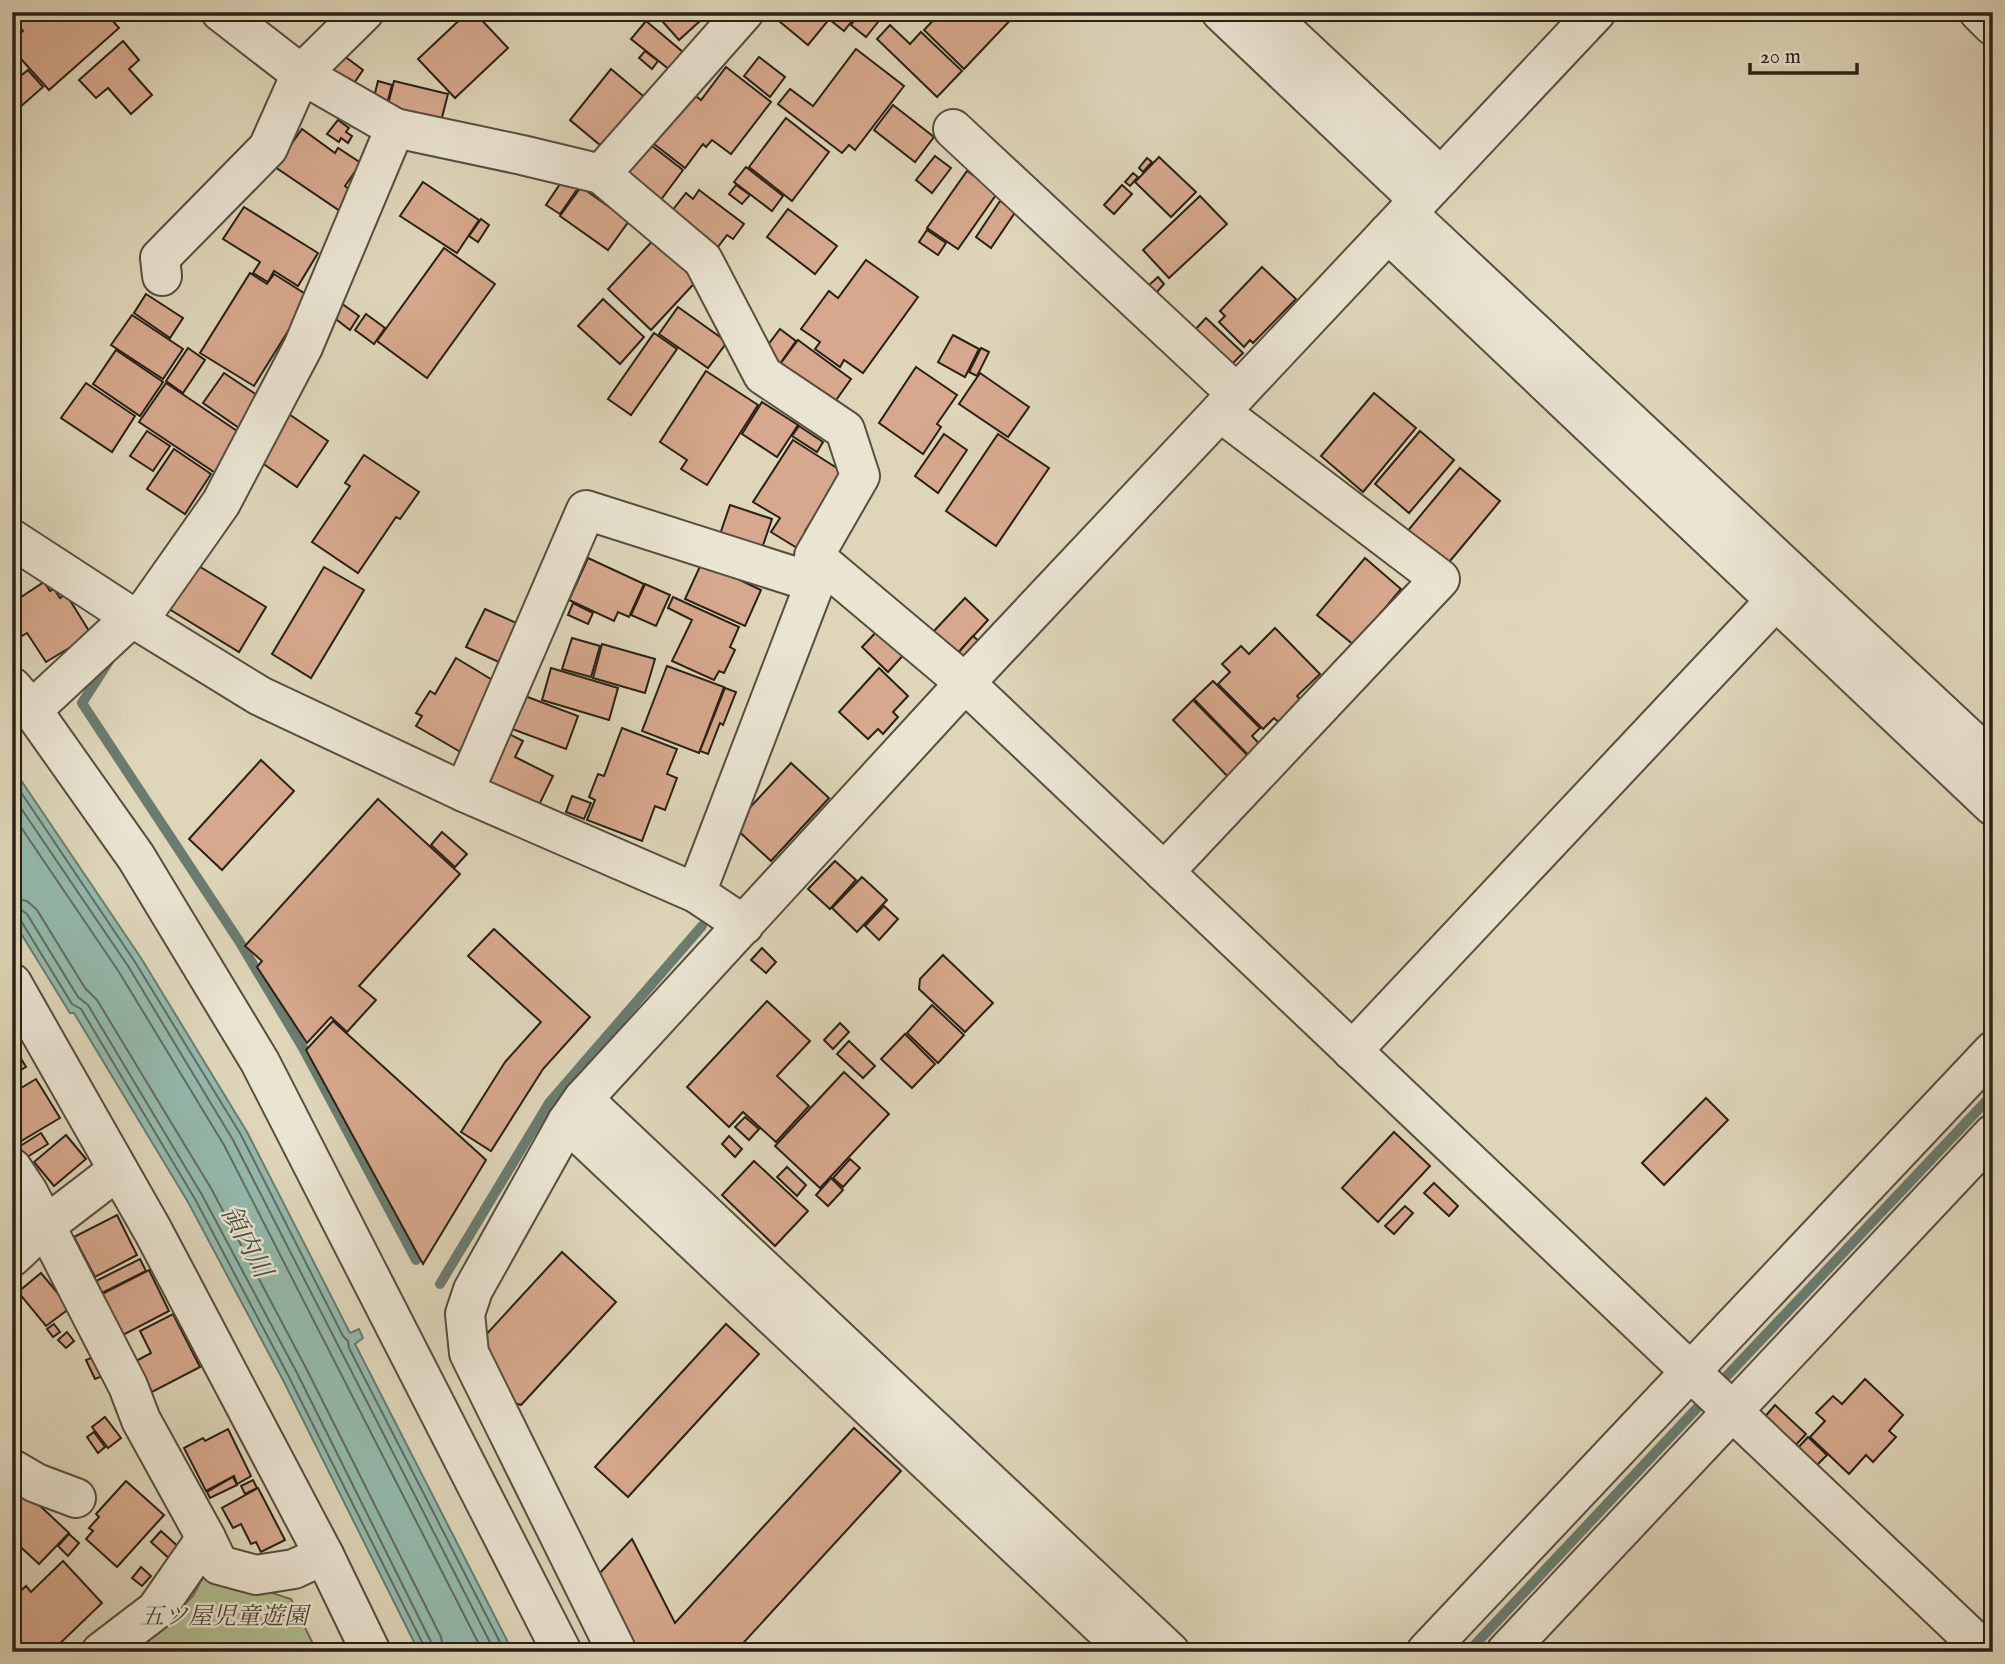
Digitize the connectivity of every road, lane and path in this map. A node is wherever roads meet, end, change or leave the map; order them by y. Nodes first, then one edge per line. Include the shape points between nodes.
1 (221, 12) edge
2 (364, 12) edge
3 (744, 12) edge
4 (1221, 12) edge
5 (1265, 12) edge
6 (1595, 12) edge
7 (1979, 12) edge
8 (1993, 26) edge
9 (301, 74) junction
10 (395, 128) junction
11 (953, 130) dead end
12 (601, 174) junction
13 (1414, 206) junction
14 (162, 276) dead end
15 (1228, 403) junction
16 (12, 539) edge
17 (820, 575) junction
18 (1776, 600) junction
19 (135, 619) junction
20 (965, 683) junction
21 (22, 699) edge
22 (1993, 761) edge
23 (464, 792) junction
24 (1993, 806) edge
25 (1164, 872) junction
26 (696, 893) junction
27 (744, 925) junction
28 (12, 983) edge
29 (1352, 1051) junction
30 (1993, 1051) edge
31 (575, 1110) junction
32 (1993, 1134) edge
33 (12, 1168) edge
34 (118, 1170) junction
35 (45, 1226) junction
36 (12, 1256) edge
37 (1690, 1372) junction
38 (1732, 1410) junction
39 (12, 1469) edge
40 (76, 1498) dead end
41 (206, 1538) junction
42 (324, 1555) junction
43 (101, 1652) edge
44 (371, 1652) edge
45 (562, 1652) edge
46 (617, 1652) edge
47 (1129, 1652) edge
48 (1170, 1652) edge
49 (1426, 1652) edge
50 (1506, 1652) edge
51 (1986, 1652) edge

1 - 9 street
2 - 9 street
3 - 12 street
4 - 13 street
5 - 13 street
6 - 13 street
7 - 8 street
9 - 10 street
9 - 14 street via 268,148 160,258
10 - 12 street
10 - 19 street via 303,347 220,503
11 - 15 street
12 - 17 street via 703,260 763,375 845,430 860,475 814,556
13 - 15 street
13 - 18 street
13 - 22 street
15 - 20 street
15 - 25 street via 1440,579
16 - 19 street
17 - 20 street
17 - 23 street via 586,510
17 - 26 street
18 - 24 street
18 - 29 street
19 - 21 street
19 - 23 street via 260,696
20 - 25 street
20 - 27 street
21 - 45 street via 136,857 260,1062
23 - 26 street
25 - 29 street
26 - 27 street
27 - 31 street
28 - 34 street
29 - 37 street
30 - 37 street
31 - 46 street via 473,1290 465,1314 469,1353
31 - 47 street
31 - 48 street
32 - 38 street
33 - 35 street
34 - 35 street
34 - 42 street
35 - 36 street
35 - 41 street via 141,1420
37 - 38 street
37 - 49 street
38 - 50 street
38 - 51 street
39 - 40 street
41 - 42 street via 219,1565 256,1575 294,1569
41 - 43 street via 156,1610
42 - 44 street

